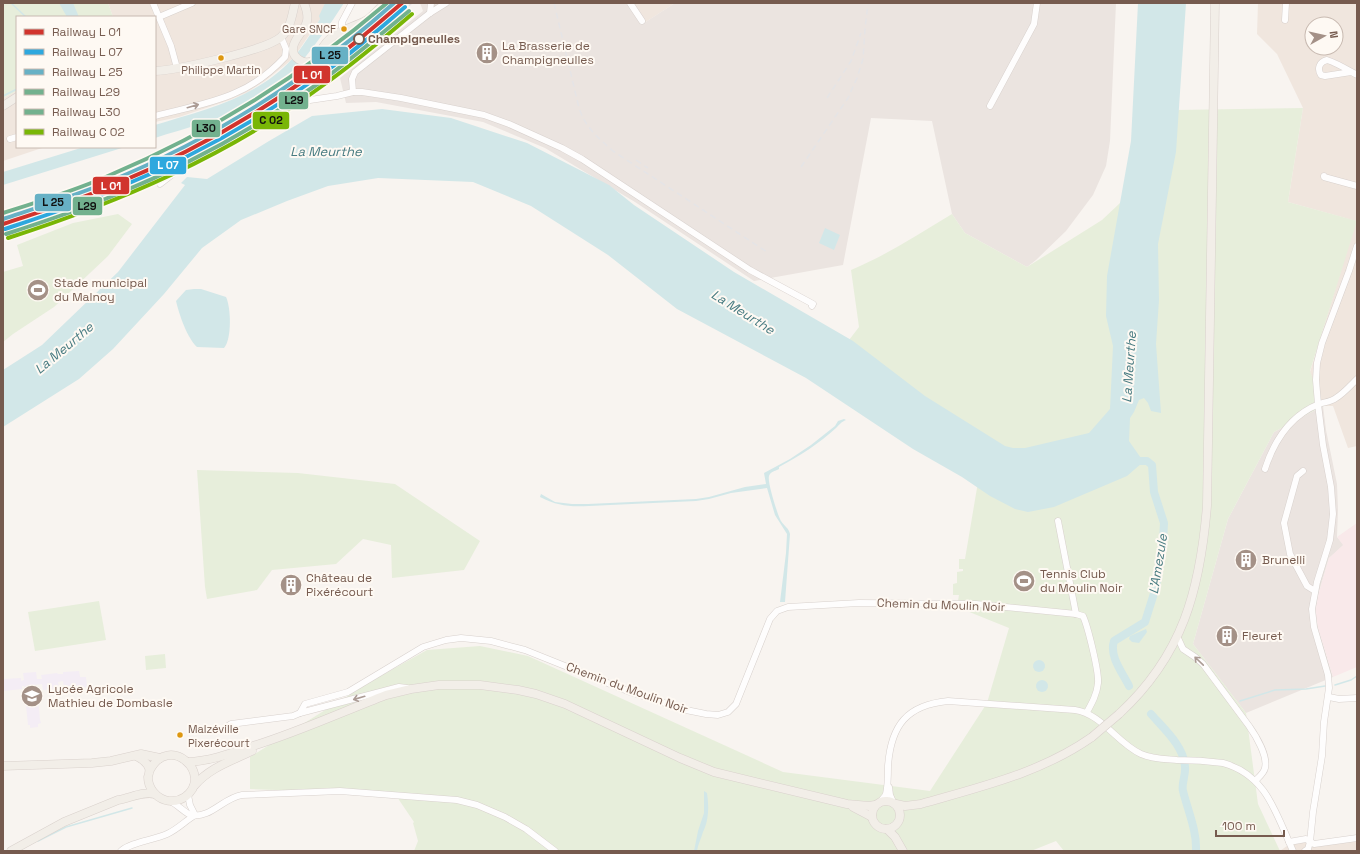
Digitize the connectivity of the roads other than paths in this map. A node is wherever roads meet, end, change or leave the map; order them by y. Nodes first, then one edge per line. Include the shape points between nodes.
1 (153, 3) edge
2 (192, 3) edge
3 (304, 3) edge
4 (352, 3) edge
5 (385, 3) edge
6 (431, 3) edge
7 (446, 3) edge
8 (630, 3) edge
9 (1037, 3) edge
10 (1217, 3) edge
11 (1286, 3) edge
12 (294, 6) edge
13 (434, 8) edge
14 (306, 13) junction
15 (159, 17) junction
16 (1285, 20) dead end
17 (642, 21) dead end
18 (342, 30) junction
19 (281, 37) junction
20 (177, 68) junction
21 (156, 71) edge
22 (1354, 74) edge
23 (353, 92) junction
24 (16, 100) edge
25 (3, 106) edge
26 (990, 106) dead end
27 (156, 116) edge
28 (16, 137) edge
29 (10, 139) dead end
30 (1324, 176) dead end
31 (160, 184) dead end
32 (1357, 186) edge
33 (1357, 246) edge
34 (812, 306) dead end
35 (1357, 379) edge
36 (1318, 404) junction
37 (1264, 469) dead end
38 (1303, 470) dead end
39 (1058, 521) dead end
40 (1315, 591) junction
41 (1076, 614) junction
42 (1177, 636) junction
43 (411, 689) junction
44 (1328, 697) junction
45 (1357, 698) edge
46 (1087, 712) junction
47 (300, 713) junction
48 (225, 728) dead end
49 (265, 743) junction
50 (226, 755) junction
51 (136, 756) junction
52 (160, 758) junction
53 (188, 762) junction
54 (222, 764) junction
55 (3, 766) edge
56 (150, 770) junction
57 (888, 774) junction
58 (148, 779) junction
59 (1256, 780) junction
60 (193, 786) junction
61 (155, 794) junction
62 (188, 795) junction
63 (118, 800) junction
64 (170, 801) junction
65 (878, 803) junction
66 (895, 803) junction
67 (846, 804) junction
68 (921, 804) junction
69 (196, 815) junction
70 (872, 817) junction
71 (899, 820) junction
72 (887, 829) junction
73 (1357, 838) edge
74 (1289, 842) junction
75 (1310, 842) junction
76 (902, 850) edge
77 (10, 851) edge
78 (121, 851) edge
79 (555, 851) edge
80 (1293, 851) edge
81 (1305, 851) edge

1 - 15 street
2 - 15 street
3 - 14 main road
4 - 18 street via 342,22
5 - 18 main road via 366,20
6 - 13 street
7 - 13 street
8 - 17 street
9 - 26 street via 1034,24
10 - 42 main road via 1214,41 1207,506 1194,596
11 - 16 street
12 - 14 main road
12 - 19 main road via 289,26
13 - 23 street via 355,72 352,79
14 - 18 main road via 306,23 294,44 293,51 304,62 311,62 317,58 328,41
15 - 20 street
19 - 20 main road via 247,51
27 -> 19 street via 226,97 260,80 286,57
20 - 21 main road
22 - 22 street via 1327,60 1319,66 1321,75 1325,76
23 - 31 street via 310,100 285,108 187,162
23 - 34 street via 401,98 484,115 562,148 750,270 813,304
24 - 25 main road
28 - 29 street
30 - 32 street
33 - 36 street via 1317,363
35 - 36 street via 1335,399
36 - 37 street via 1282,431 1270,451
36 - 40 street via 1332,487 1333,514 1330,540
38 - 40 street via 1296,476 1284,523 1290,554 1307,586
39 - 41 street
40 - 44 street via 1312,610 1314,627 1328,675
41 - 46 street via 1083,616 1085,620 1098,670 1097,691
41 - 47 street, Chemin du Moulin Noir via 946,603 860,603 782,609 770,618 736,704 728,712 718,715 666,705 525,650 481,639 461,638 423,647 348,692 305,704
59 -> 42 street via 1263,773 1266,764 1250,726 1203,664 1183,649
42 - 68 main road, bridge via 1152,679 1119,714 1092,737 1046,764
43 -> 47 street via 398,687
43 - 49 main road via 386,695
43 - 67 main road via 439,685 480,685 536,694 565,704 680,758 724,775
44 - 45 street
44 - 75 street
46 - 57 street via 948,701 924,706 904,718 893,736
46 - 59 street via 1132,749 1150,757 1234,766
47 - 48 street, Chemin du Moulin Noir via 231,724
49 - 50 main road
49 - 54 main road
50 - 53 main road
50 - 54 street
51 - 52 main road via 144,754
51 - 55 main road via 85,764
51 - 56 main road via 144,761
52 - 53 main road via 175,755
52 - 56 main road
53 - 60 main road via 193,771
54 - 60 main road via 205,774
56 - 58 main road
57 - 65 street via 886,795
57 - 66 street via 890,795
58 - 61 main road
58 - 63 main road via 142,787
59 - 74 street via 1269,798
60 - 62 main road
61 - 63 main road via 144,793
61 - 64 main road
62 - 64 main road
62 - 69 street
63 - 77 main road via 64,822
64 - 69 street via 189,814
65 - 66 main road via 887,800
65 - 67 main road via 869,806
65 - 70 main road via 872,811
66 - 68 main road via 905,806
66 - 71 main road via 900,810
67 - 70 main road
68 - 71 main road via 906,812
69 - 78 street via 168,833 128,846
69 - 79 street via 207,813 228,799 242,795 340,791 442,798 467,802 497,813 519,824
70 - 72 main road via 878,827
71 - 72 main road via 893,828
71 - 76 main road via 897,836
72 - 76 main road
73 - 75 street via 1314,844
74 - 75 street via 1306,839
74 - 80 street
75 - 81 street

